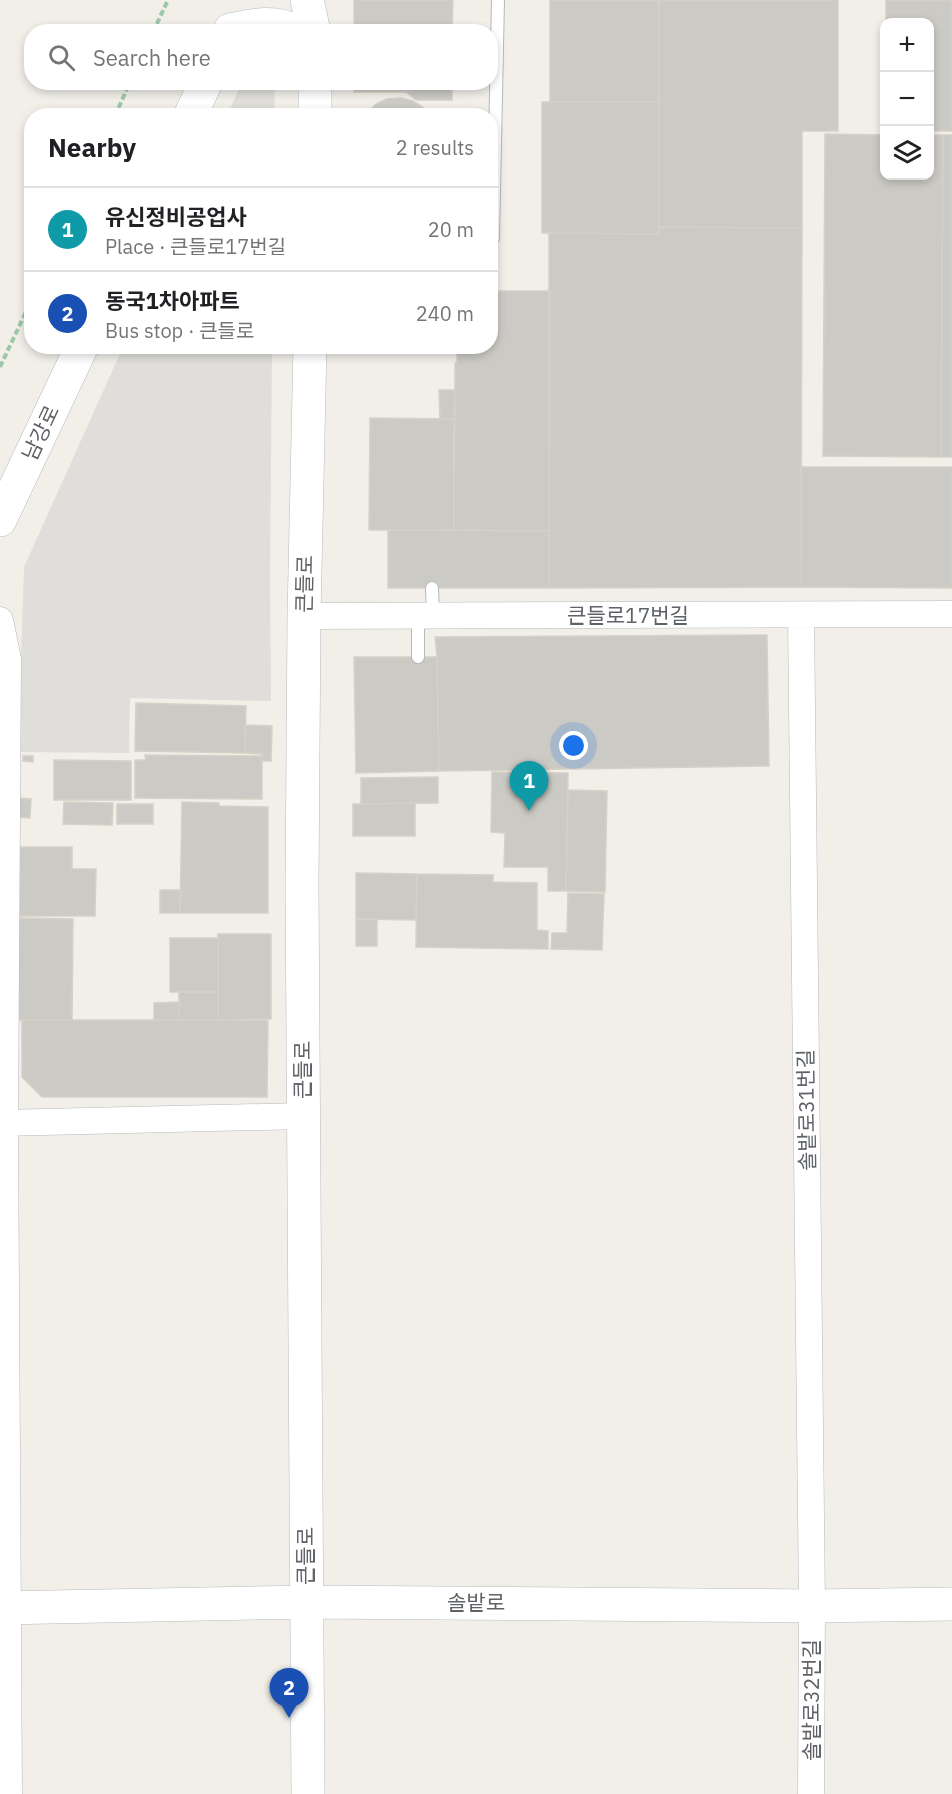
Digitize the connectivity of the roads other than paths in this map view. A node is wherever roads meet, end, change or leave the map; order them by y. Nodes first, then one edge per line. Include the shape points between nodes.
1 (244, 0) edge
2 (307, 0) edge
3 (317, 0) edge
4 (498, 0) edge
5 (233, 24) edge
6 (313, 24) edge
7 (316, 24) edge
8 (497, 24) edge
9 (202, 90) edge
10 (315, 90) edge
11 (496, 90) edge
12 (194, 108) edge
13 (315, 108) edge
14 (496, 108) edge
15 (78, 354) edge
16 (310, 354) edge
17 (0, 520) edge
18 (432, 588) dead end
19 (952, 614) edge
20 (801, 615) junction
21 (304, 616) junction
22 (425, 616) junction
23 (0, 620) edge
24 (418, 657) dead end
25 (304, 1116) junction
26 (2, 1123) edge
27 (307, 1602) junction
28 (952, 1604) edge
29 (812, 1606) junction
30 (3, 1608) edge
31 (9, 1794) edge
32 (308, 1794) edge
33 (811, 1794) edge

1 - 5 street
2 - 6 street
3 - 7 street
4 - 8 lane
9 - 12 street
10 - 13 street
11 - 14 lane
15 - 17 street, 남강로
16 - 21 street, 큰들로
18 - 22 lane
19 - 20 street, 큰들로17번길
20 - 22 street, 큰들로17번길
20 - 29 street, 솔밭로31번길
21 - 22 street, 큰들로17번길
21 - 25 street, 큰들로
22 - 24 lane
23 - 26 street via 8,659
25 - 26 street
25 - 27 street, 큰들로
26 - 30 street
27 - 29 street, 솔밭로
27 - 30 street, 솔밭로
27 - 32 street, 큰들로
28 - 29 street, 솔밭로
29 - 33 street, 솔밭로32번길
30 - 31 street

